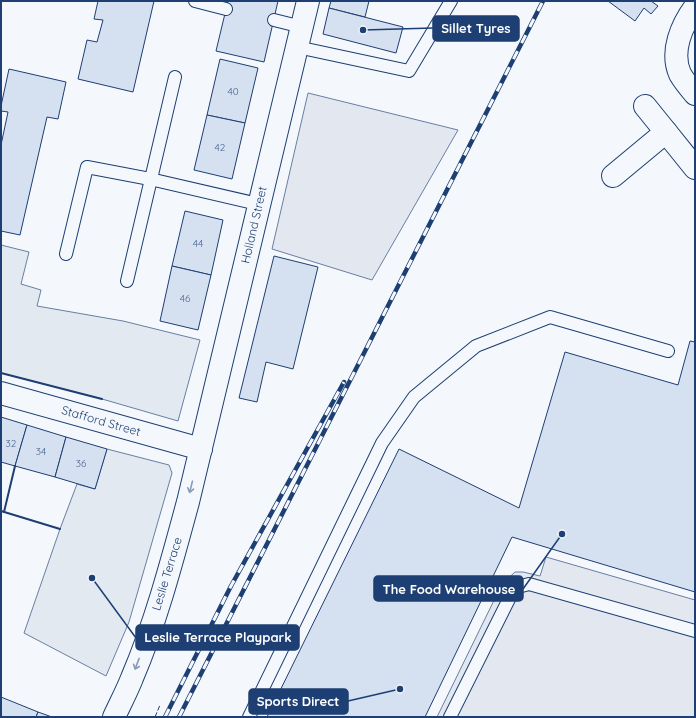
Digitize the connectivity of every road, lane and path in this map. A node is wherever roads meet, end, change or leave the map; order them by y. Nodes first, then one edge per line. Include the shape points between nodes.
1 (195, 1) edge
2 (308, 1) edge
3 (451, 1) edge
4 (695, 7) edge
5 (226, 10) dead end
6 (274, 20) dead end
7 (299, 37) junction
8 (175, 77) dead end
9 (695, 94) edge
10 (645, 106) dead end
11 (666, 132) junction
12 (695, 168) edge
13 (613, 176) dead end
14 (150, 179) junction
15 (258, 204) junction
16 (66, 254) dead end
17 (127, 281) dead end
18 (668, 351) dead end
19 (1, 393) edge
20 (200, 449) junction
21 (695, 631) edge
22 (114, 717) edge
23 (249, 717) edge
24 (450, 717) edge

1 - 5 lane
2 - 7 street, Holland Street
3 - 7 lane via 409,71
4 - 9 street via 682,29 676,55 679,73
6 - 7 lane
7 - 15 street, Holland Street
8 - 14 lane
10 - 11 street
11 - 12 street
11 - 13 street
14 - 15 lane
14 - 16 lane via 87,167
14 - 17 lane
15 - 20 street, Holland Street
18 - 23 lane via 550,317 476,346 414,397 382,443
19 - 20 street, Stafford Street
20 -> 22 street, Leslie Terrace via 175,552 161,597 133,678
21 - 24 lane via 529,584 518,587 510,597

